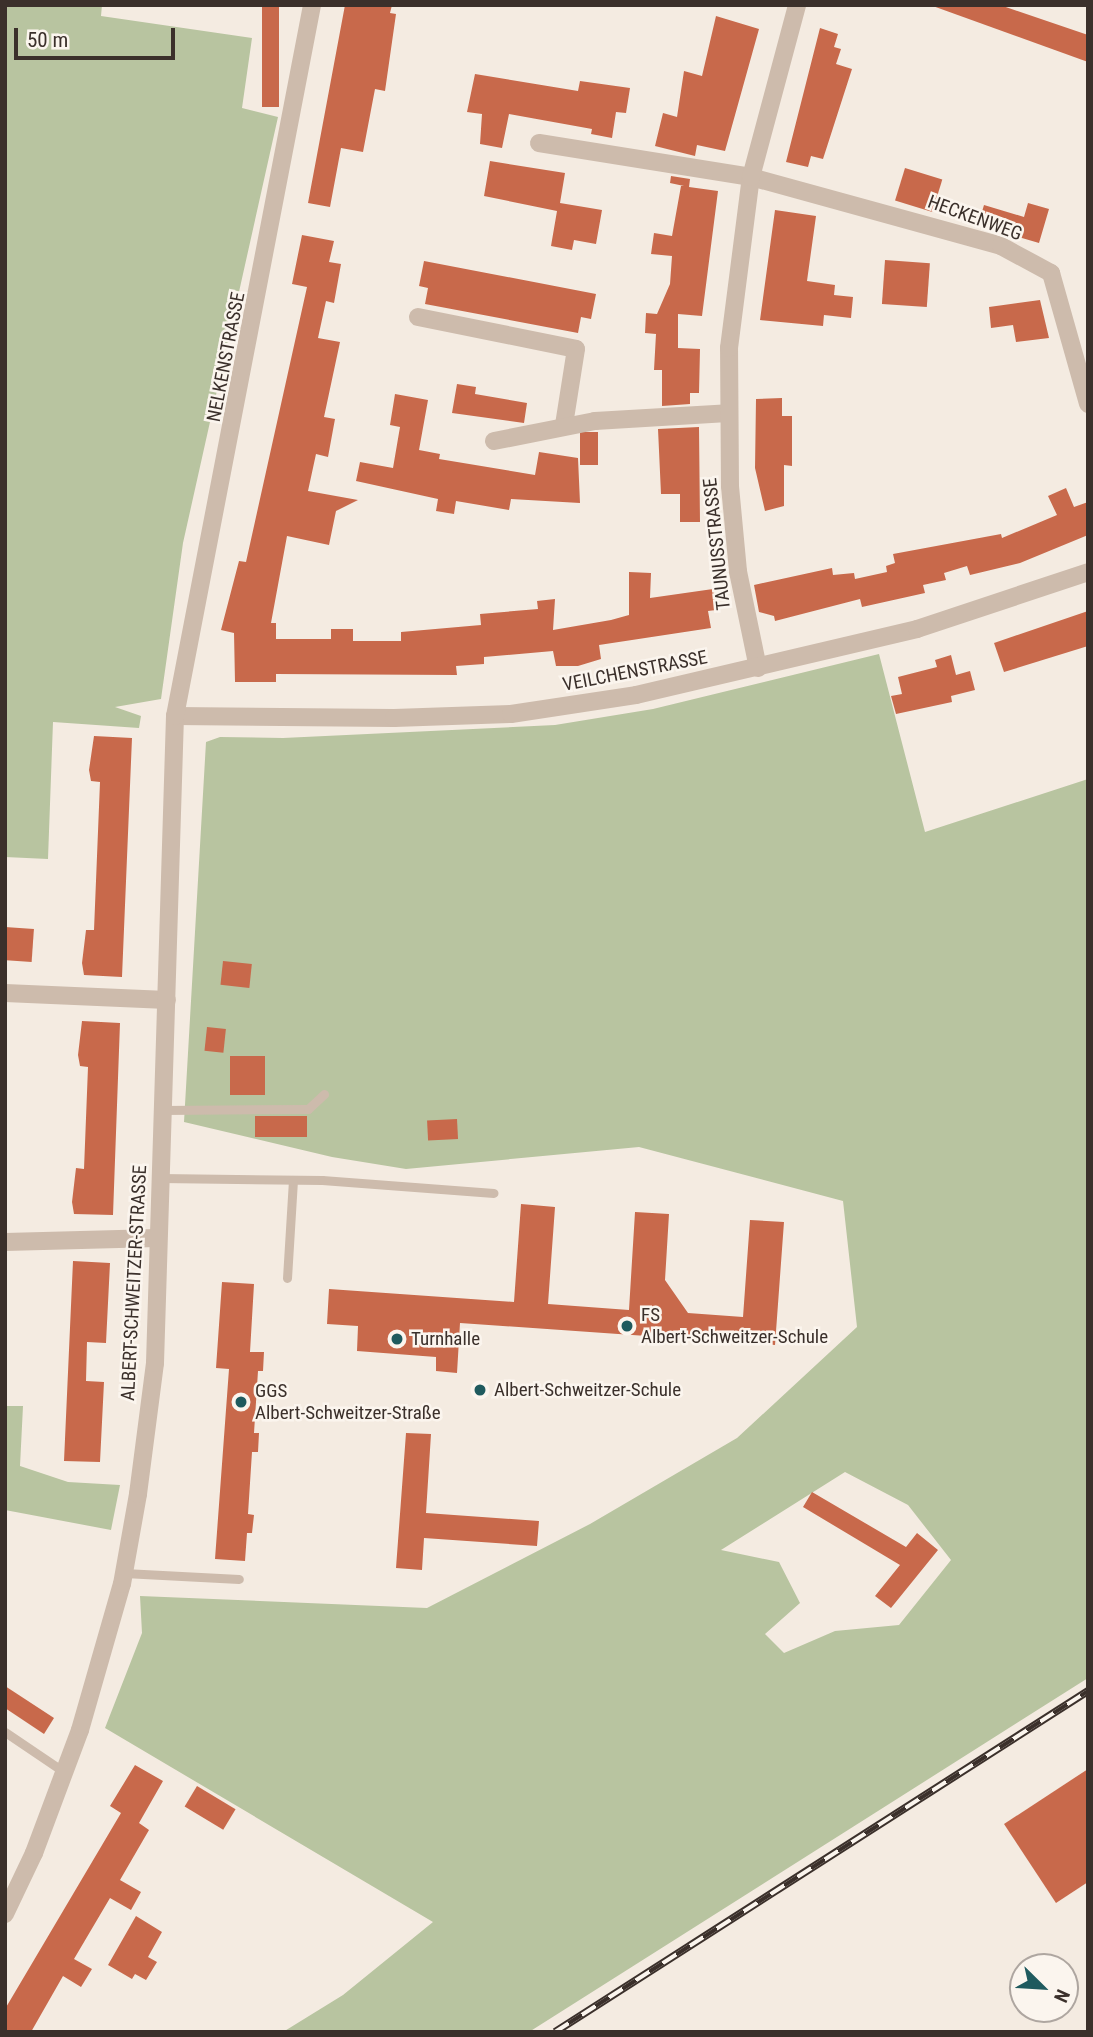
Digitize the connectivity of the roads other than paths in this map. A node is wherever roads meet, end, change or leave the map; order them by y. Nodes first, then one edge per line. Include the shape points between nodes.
1 (312, 5) edge
2 (797, 5) edge
3 (539, 142) dead end
4 (751, 177) junction
5 (418, 317) dead end
6 (1088, 404) edge
7 (728, 413) junction
8 (564, 425) junction
9 (494, 441) dead end
10 (1088, 572) edge
11 (758, 668) junction
12 (176, 716) junction
13 (5, 993) edge
14 (167, 1000) junction
15 (324, 1094) dead end
16 (162, 1110) junction
17 (160, 1178) junction
18 (293, 1180) junction
19 (494, 1193) dead end
20 (157, 1238) junction
21 (5, 1242) edge
22 (287, 1278) dead end
23 (124, 1573) junction
24 (239, 1579) dead end
25 (5, 1732) edge
26 (64, 1772) junction
27 (5, 1914) edge

1 - 12 street, NELKENSTRASSE
2 - 4 street, TAUNUSSTRASSE
3 - 4 street
4 - 6 street, HECKENWEG via 1001,246 1051,273
4 - 7 street, TAUNUSSTRASSE via 729,348
5 - 8 street via 576,349
7 - 8 street
7 - 11 street, TAUNUSSTRASSE via 738,571
8 - 9 street
10 - 11 street, VEILCHENSTRASSE via 918,629
11 - 12 street, VEILCHENSTRASSE via 636,695 511,714
12 - 14 street, ALBERT-SCHWEITZER-STRASSE
13 - 14 street
14 - 16 street, ALBERT-SCHWEITZER-STRASSE
15 - 16 lane via 308,1109
16 - 17 street, ALBERT-SCHWEITZER-STRASSE
17 - 18 lane
17 - 20 street, ALBERT-SCHWEITZER-STRASSE
18 - 19 lane
18 - 22 lane
20 - 21 street
20 - 23 street, ALBERT-SCHWEITZER-STRASSE via 155,1363
23 - 24 lane
23 - 26 street, ALBERT-SCHWEITZER-STRASSE
25 - 26 lane
26 - 27 street, ALBERT-SCHWEITZER-STRASSE

